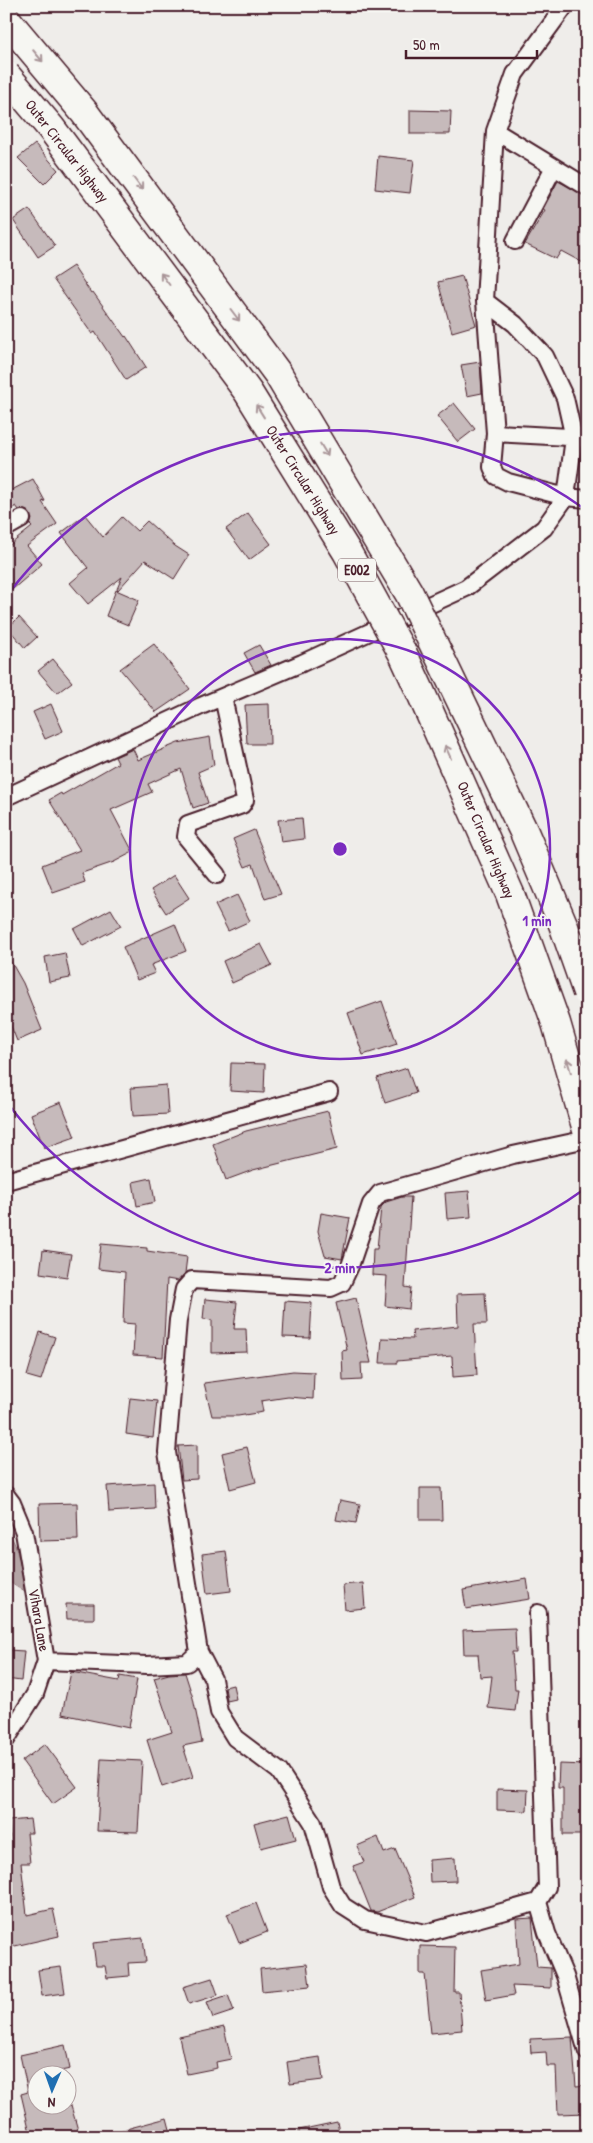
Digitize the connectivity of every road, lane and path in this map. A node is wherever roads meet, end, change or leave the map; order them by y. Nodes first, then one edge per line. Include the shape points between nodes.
1 (565, 6) edge
2 (6, 19) edge
3 (6, 75) edge
4 (495, 130) junction
5 (554, 167) junction
6 (587, 187) edge
7 (514, 241) dead end
8 (485, 301) junction
9 (495, 433) junction
10 (580, 438) edge
11 (566, 497) junction
12 (587, 499) edge
13 (22, 519) dead end
14 (6, 528) edge
15 (223, 697) junction
16 (6, 798) edge
17 (217, 874) dead end
18 (587, 992) edge
19 (329, 1092) dead end
20 (587, 1130) edge
21 (587, 1139) edge
22 (6, 1181) edge
23 (6, 1495) edge
24 (538, 1613) dead end
25 (199, 1652) junction
26 (46, 1660) junction
27 (6, 1740) edge
28 (538, 1902) junction
29 (587, 2052) edge

1 - 4 street via 514,74
2 -> 18 highway, E002, bridge via 84,112 278,374 404,584 524,832 563,924
20 -> 3 highway, Outer Circular Highway / E002, bridge via 550,1005 510,894 403,654 347,552 248,392 51,128
4 - 5 street
4 - 8 street
5 - 6 street
5 - 7 street
8 - 9 street
8 - 10 street via 515,324 545,356
9 - 10 street
9 - 11 street via 492,467 496,476
10 - 11 street
11 - 12 street
11 - 15 street via 544,528 466,588
13 - 14 street
15 - 16 street
15 - 17 street via 246,800 242,805 188,824 186,829 186,837
19 - 22 street
21 - 25 street via 513,1155 380,1192 371,1204 342,1283 331,1288 192,1280 184,1289 178,1320 167,1452
23 - 26 street, Vihara Lane via 24,1532
24 - 28 street via 547,1887
25 - 26 street via 187,1662 163,1664
25 - 28 street via 213,1679 219,1712 235,1738 279,1771 313,1823 331,1887 343,1906 365,1920 426,1933
26 - 27 street, Vihara Lane via 35,1694
28 - 29 street via 547,1934 565,1976

